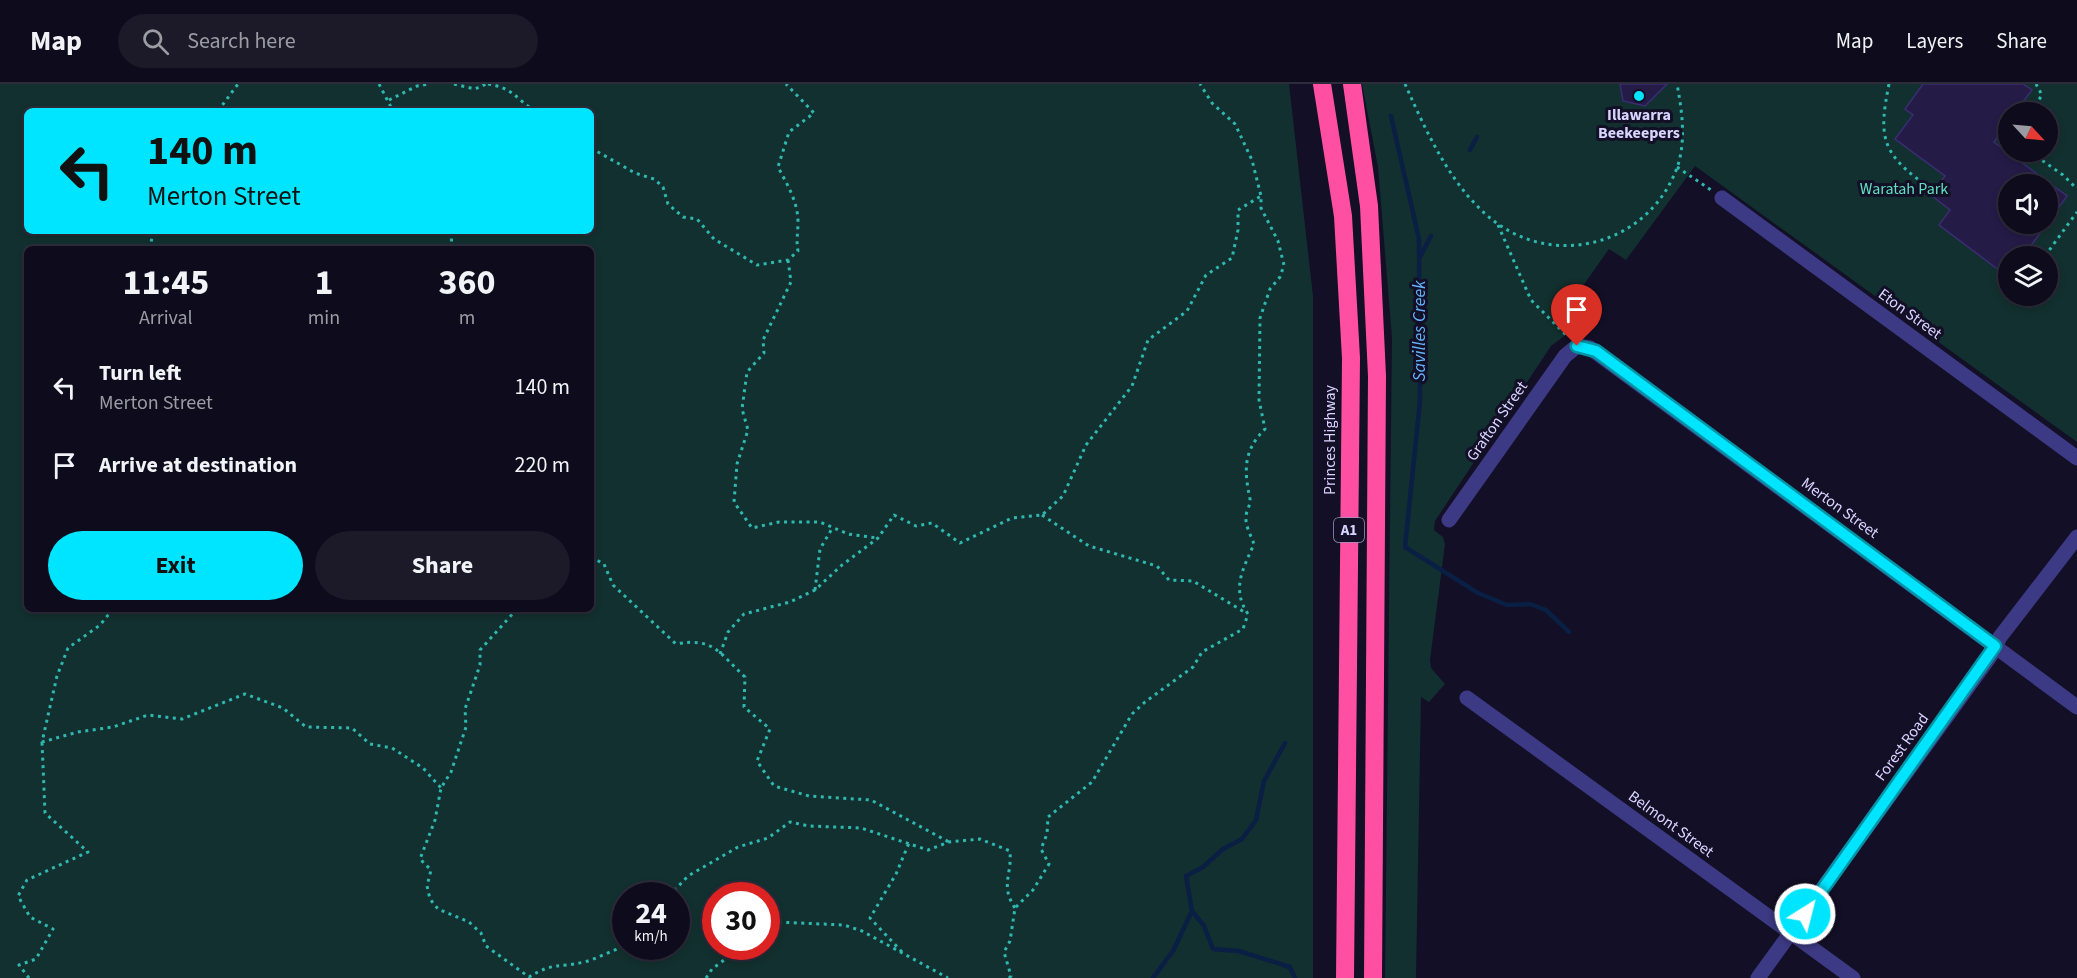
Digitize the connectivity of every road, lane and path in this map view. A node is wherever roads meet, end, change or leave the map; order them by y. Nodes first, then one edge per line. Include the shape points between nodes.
1 (238, 84) edge
2 (379, 84) edge
3 (429, 84) edge
4 (454, 84) edge
5 (487, 84) edge
6 (786, 84) edge
7 (1200, 84) edge
8 (1322, 84) edge
9 (1352, 84) edge
10 (1405, 84) edge
11 (1677, 84) edge
12 (1888, 84) edge
13 (2036, 84) edge
14 (388, 100) junction
15 (2037, 102) edge
16 (220, 108) edge
17 (392, 108) edge
18 (531, 108) edge
19 (594, 150) edge
20 (2044, 162) edge
21 (1677, 166) junction
22 (1923, 183) dead end
23 (2077, 189) edge
24 (1261, 196) junction
25 (1722, 198) joint
26 (2077, 212) edge
27 (1497, 223) junction
28 (2052, 246) edge
29 (788, 260) junction
30 (1577, 346) junction
31 (2077, 458) edge
32 (1042, 515) junction
33 (1449, 520) dead end
34 (832, 527) junction
35 (2077, 537) edge
36 (878, 538) junction
37 (594, 559) edge
38 (815, 590) junction
39 (111, 612) edge
40 (514, 612) edge
41 (1248, 614) junction
42 (1995, 646) junction
43 (720, 654) junction
44 (1467, 698) dead end
45 (2077, 707) edge
46 (42, 742) junction
47 (441, 788) junction
48 (949, 842) junction
49 (909, 843) junction
50 (682, 882) edge
51 (1015, 908) junction
52 (780, 922) edge
53 (1791, 933) junction
54 (612, 950) edge
55 (906, 956) junction
56 (724, 960) edge
57 (29, 978) edge
58 (529, 978) edge
59 (706, 978) edge
60 (948, 978) edge
61 (1009, 978) edge
62 (1345, 978) edge
63 (1373, 978) edge
64 (1758, 978) edge
65 (1853, 978) edge

1 - 16 path
2 - 14 path
3 - 14 path
4 - 5 path via 475,89
5 - 18 path via 507,87
6 - 29 path via 814,113 789,132 778,167 791,189 798,222 798,251
7 - 24 path via 1212,103 1235,124 1252,160
8 - 62 highway, Princes Highway / A1 via 1343,216 1351,358
9 - 63 highway, A1 via 1369,206 1377,376
10 - 27 path via 1444,162
11 - 21 path via 1683,139
12 - 22 path via 1884,133 1890,153
13 - 15 path via 2042,95
14 - 17 path
19 - 29 path via 654,179 663,187 668,204 683,217 697,219 714,239 757,265
20 - 23 path
21 - 25 path
21 - 27 path via 1657,202 1620,235 1578,247 1533,243
24 - 32 path via 1238,210 1232,258 1206,275 1187,311 1148,340 1132,386 1086,445 1063,496
24 - 41 path via 1261,208 1278,240 1284,265 1260,318 1259,400 1265,429 1253,441 1247,456 1246,487 1251,501 1245,519 1254,544 1240,574 1238,590
25 - 31 street, Eton Street
26 - 28 path
27 - 30 path via 1531,300
29 - 34 path via 791,282 763,340 764,353 747,372 742,409 748,430 736,464 734,502 752,528 779,522 820,522
30 - 33 street, Grafton Street via 1564,356
30 - 42 street, Merton Street via 1596,351
32 - 36 path via 1012,518 960,543 932,524 916,526 894,515
32 - 41 path via 1089,546 1157,566 1169,580 1193,581
34 - 36 path via 848,534
34 - 38 path via 820,549
35 - 42 street, Forest Road
36 - 38 path
37 - 43 path via 604,564 613,585 676,644 696,640
38 - 43 path via 790,602 744,614 728,632
39 - 46 path via 100,625 68,648 57,676
40 - 47 path via 480,650 480,665 465,709 466,727 451,772
41 - 51 path via 1243,629 1202,652 1193,666 1132,714 1092,782 1048,817 1041,849 1048,864 1033,890
42 - 45 street, Merton Street
42 - 53 street, Forest Road
43 - 48 path via 745,677 744,707 770,729 757,761 774,786 809,795 872,800
44 - 53 street, Belmont Street
46 - 47 path via 148,715 182,719 245,694 284,708 306,727 352,728 369,744 392,748 423,768
46 - 57 path via 45,813 88,852 27,880 18,896 30,917 53,929 36,959 19,965
47 - 58 path via 435,820 420,858 430,870 430,899 438,909 469,922 481,933 486,946
48 - 49 path via 928,850
48 - 51 path via 980,839 1010,851 1012,869 1005,883
49 - 50 path via 861,828 790,822 768,838 738,847
49 - 55 path via 870,918
51 - 61 path via 1010,941 1004,952
52 - 55 path via 844,925
53 - 64 street, Forest Road
53 - 65 street, Belmont Street
54 - 58 path via 587,962 546,966
55 - 60 path
56 - 59 path

